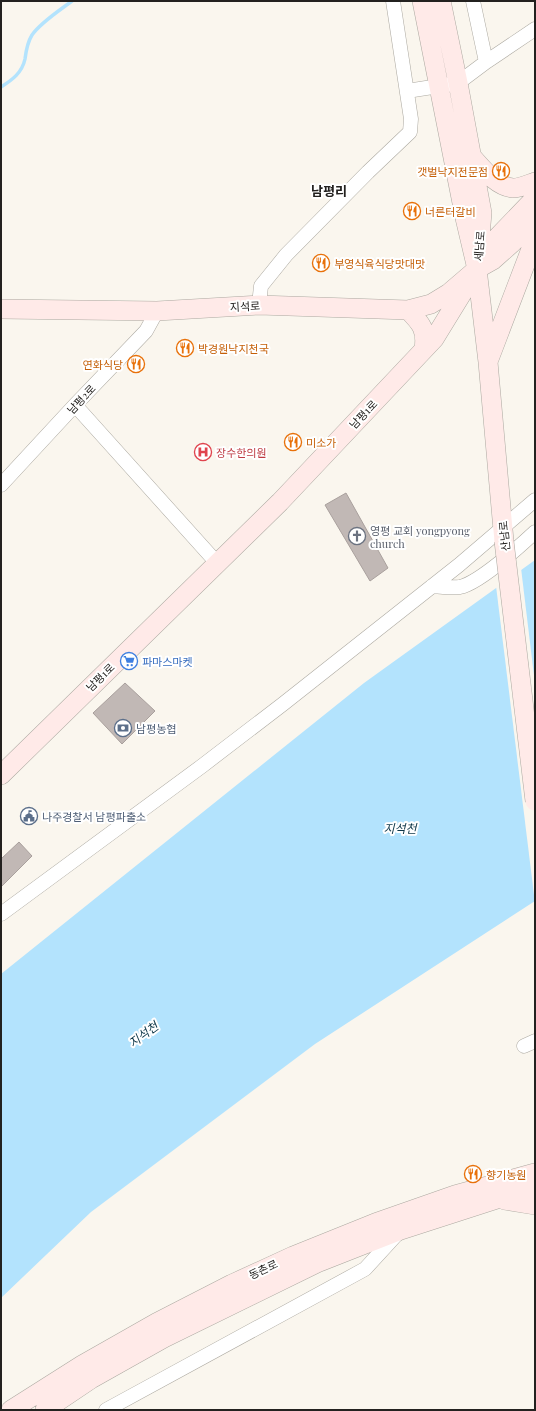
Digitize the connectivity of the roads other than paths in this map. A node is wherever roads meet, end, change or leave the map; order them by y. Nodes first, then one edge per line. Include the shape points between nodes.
1 (393, 1) edge
2 (422, 1) edge
3 (441, 1) edge
4 (472, 1) edge
5 (535, 29) edge
6 (486, 62) junction
7 (458, 83) junction
8 (440, 86) junction
9 (407, 91) junction
10 (473, 158) junction
11 (535, 182) edge
12 (535, 198) edge
13 (535, 220) edge
14 (535, 242) edge
15 (478, 270) junction
16 (259, 305) junction
17 (1, 309) edge
18 (408, 310) junction
19 (157, 311) junction
20 (424, 350) junction
21 (488, 362) junction
22 (75, 405) junction
23 (1, 485) edge
24 (535, 500) edge
25 (535, 532) edge
26 (503, 534) junction
27 (217, 564) junction
28 (432, 586) junction
29 (1, 775) edge
30 (535, 801) edge
31 (1, 914) edge
32 (535, 1161) edge
33 (531, 1180) edge
34 (497, 1199) junction
35 (535, 1205) edge
36 (401, 1230) junction
37 (11, 1410) edge
38 (45, 1410) edge
39 (106, 1410) edge

1 - 9 street
2 - 8 main road, 세남로
3 - 7 main road, 세남로
4 - 6 street
5 - 6 street
6 - 7 street
7 - 8 street
7 - 10 main road, 세남로
8 - 9 street
8 - 15 main road, 세남로 via 465,218
9 - 16 street via 410,132 286,255 260,286
10 - 11 main road via 490,176 503,185 513,188
10 - 15 main road, 세남로 via 482,213
12 - 15 main road via 489,246
13 - 15 main road via 493,260
14 - 21 main road
15 - 18 main road, 지석로 via 431,304
15 - 20 main road, 남평1로 via 434,339
15 - 21 main road, 산남로
16 - 18 main road, 지석로
16 - 19 main road, 지석로
17 - 19 main road, 지석로
18 - 20 main road via 423,327
19 - 22 street, 남평2로 via 146,331
20 - 27 main road, 남평1로 via 280,502
21 - 26 main road, 산남로
22 - 23 street, 남평2로
22 - 27 street
24 - 26 street
25 - 28 street via 523,544 469,583 460,587
26 - 28 street
26 - 30 main road, 산남로, bridge
27 - 29 main road, 남평1로
28 - 31 street via 202,766
32 - 33 main road
33 - 34 main road, 동촌로
33 - 37 main road, 동촌로 via 455,1195 293,1256 156,1323 82,1365
34 - 35 main road
34 - 36 main road, 동촌로
36 - 38 main road, 동촌로 via 317,1263 164,1338 91,1379
36 - 39 street via 365,1269

